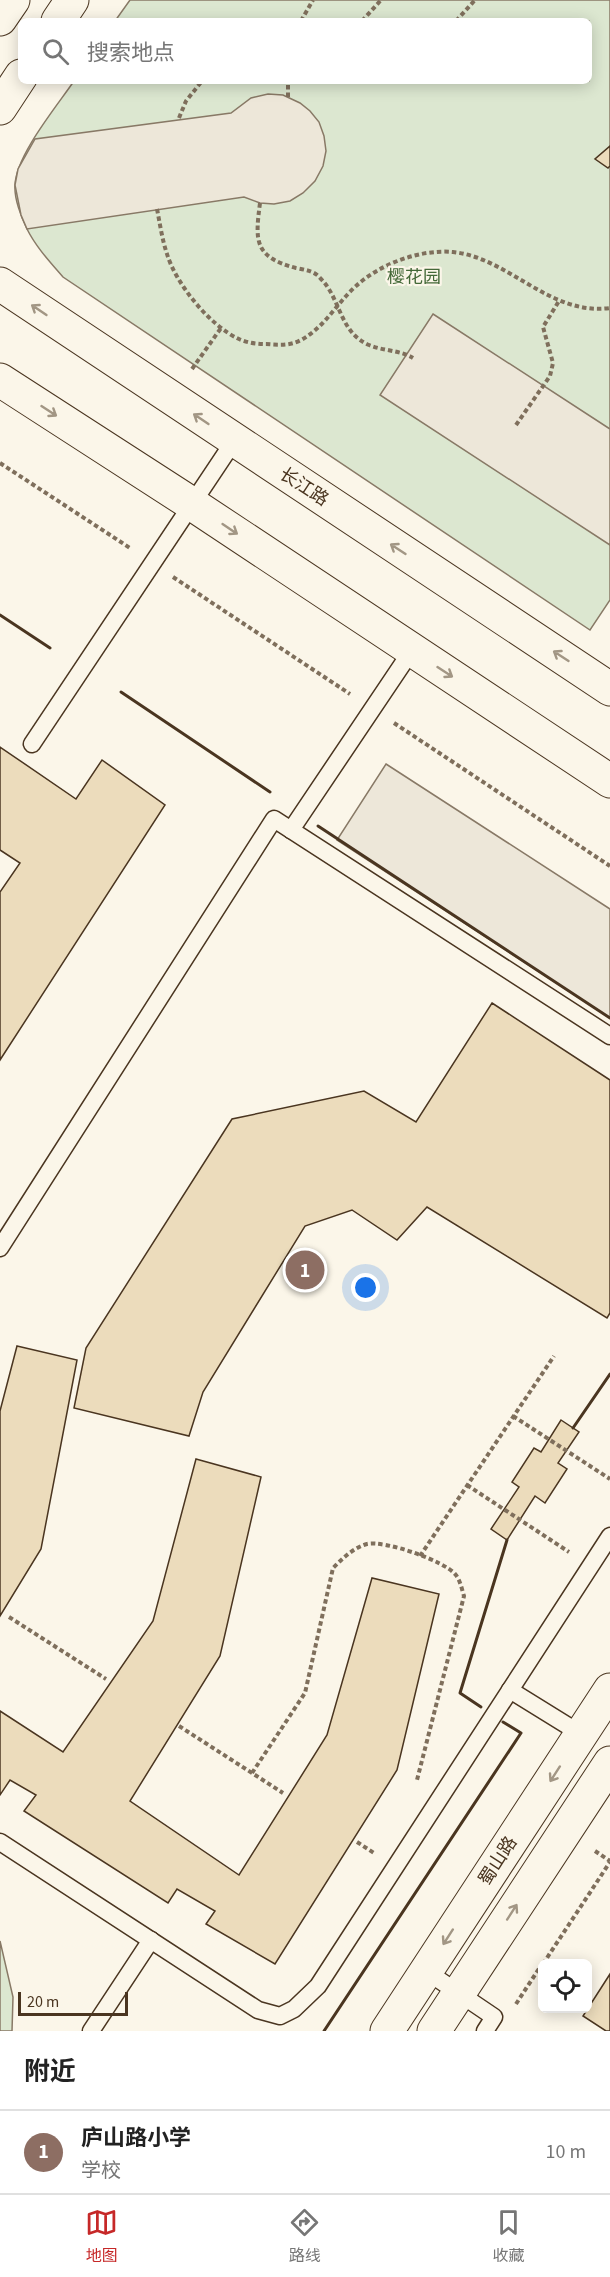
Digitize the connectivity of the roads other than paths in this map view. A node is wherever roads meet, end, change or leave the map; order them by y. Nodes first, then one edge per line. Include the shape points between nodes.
1 (13, 0) edge
2 (72, 0) edge
3 (60, 18) edge
4 (0, 19) edge
5 (18, 81) edge
6 (0, 108) edge
7 (0, 284) edge
8 (0, 380) edge
9 (234, 441) junction
10 (192, 504) junction
11 (412, 650) junction
12 (610, 689) edge
13 (32, 744) dead end
14 (610, 781) edge
15 (291, 830) junction
16 (610, 1036) edge
17 (0, 1248) edge
18 (610, 1536) edge
19 (510, 1690) junction
20 (610, 1690) edge
21 (581, 1734) junction
22 (610, 1763) edge
23 (0, 1842) edge
24 (151, 1940) junction
25 (426, 1971) junction
26 (459, 1993) junction
27 (91, 2031) edge
28 (387, 2031) edge
29 (434, 2031) edge
30 (485, 2031) edge

1 - 4 street
2 - 3 street
5 - 6 street
9 -> 7 street, 长江路
8 -> 10 street
9 - 10 lane
12 -> 9 street, 长江路
10 -> 11 street
10 - 13 lane
11 -> 14 street
11 - 15 lane
15 - 16 lane
15 - 17 lane via 274,819
18 - 19 lane
19 - 21 lane
19 - 24 lane via 318,1986 294,2009 280,2016 258,2010
20 - 21 street, 蜀山路
21 -> 25 street, 蜀山路
26 -> 22 street
23 - 24 lane
24 - 27 lane
25 - 26 lane
25 - 28 street, 蜀山路
26 - 29 street
26 - 30 lane via 494,2017

